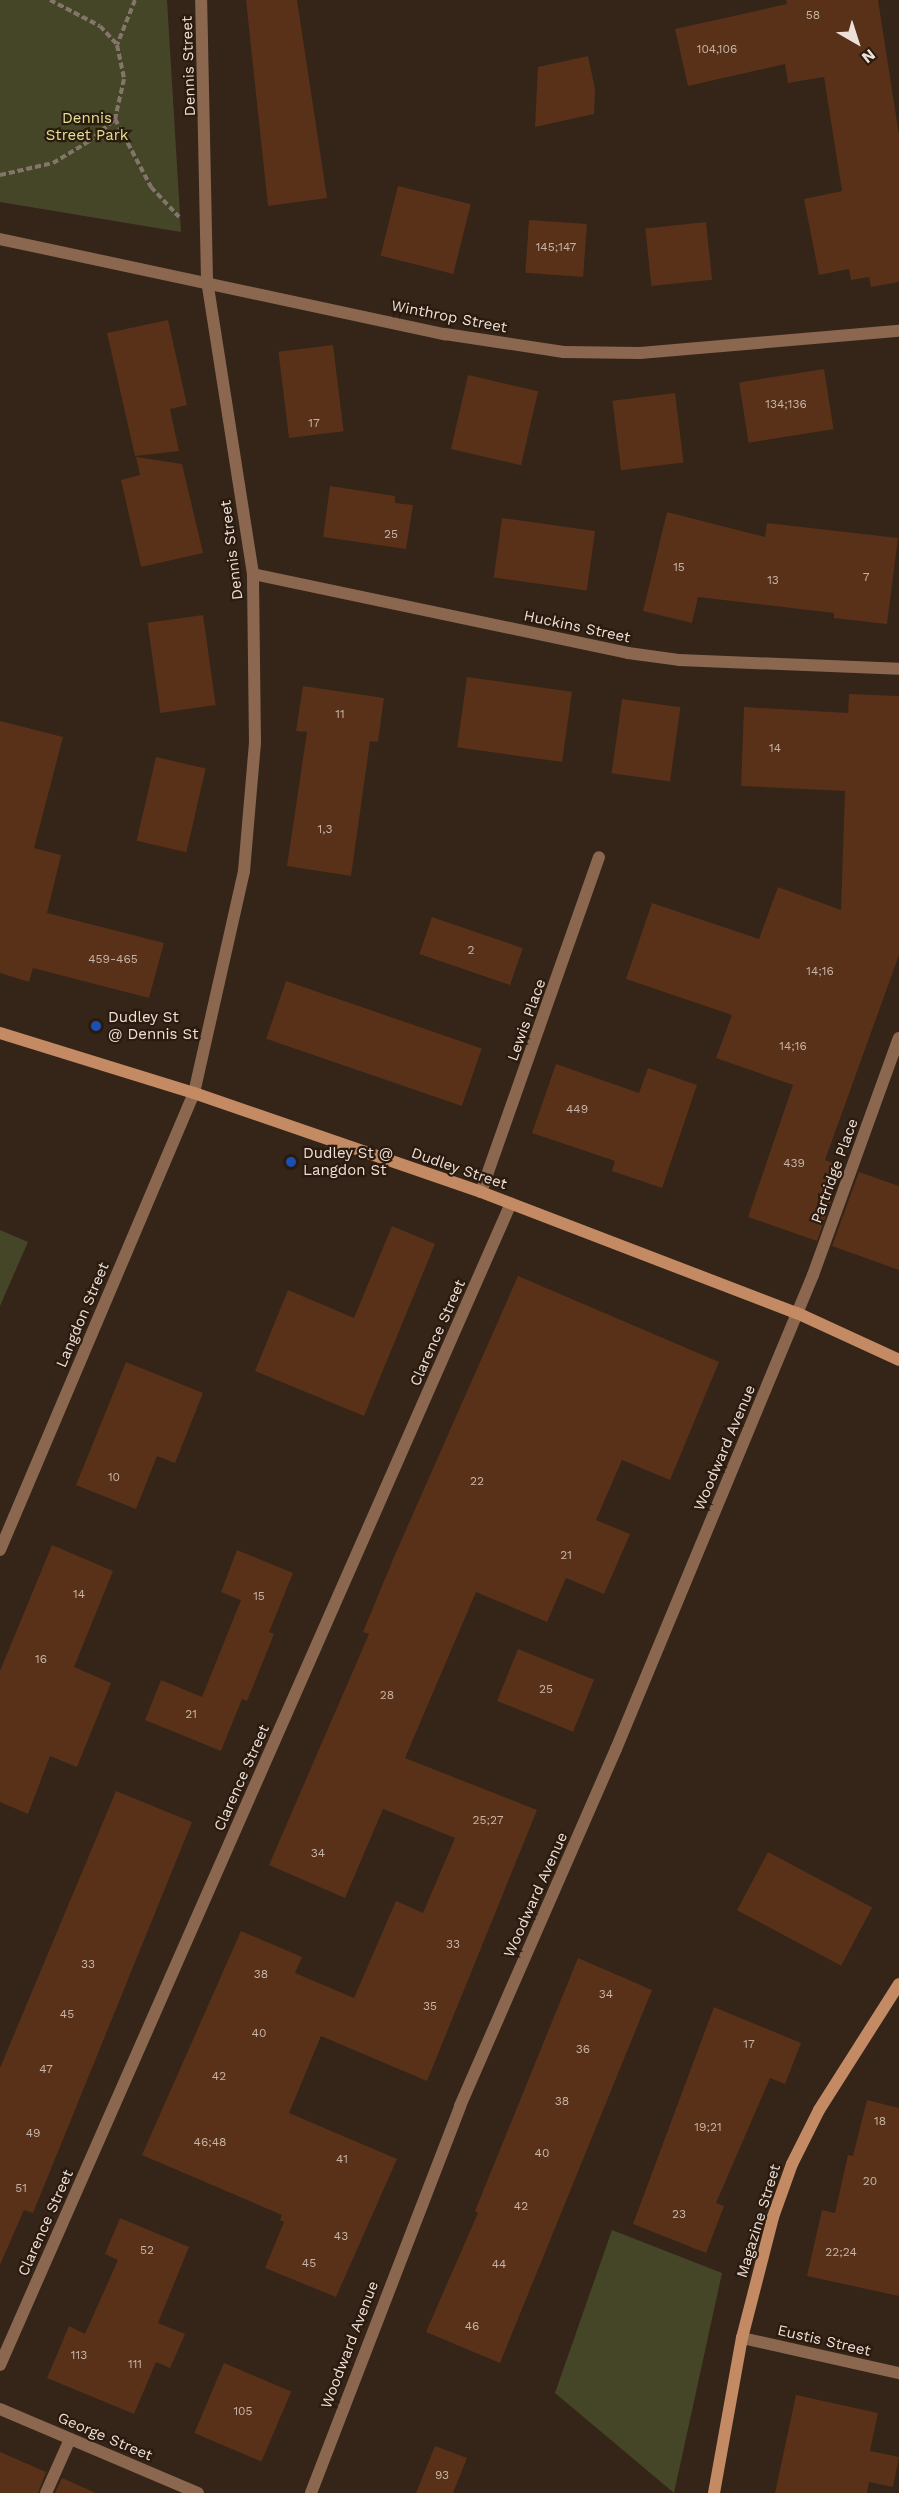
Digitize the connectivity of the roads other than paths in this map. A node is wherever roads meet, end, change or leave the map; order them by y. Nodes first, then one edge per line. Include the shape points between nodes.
1 (201, 0) edge
2 (0, 239) edge
3 (207, 280) junction
4 (899, 331) edge
5 (253, 574) junction
6 (899, 669) edge
7 (599, 857) dead end
8 (0, 1033) edge
9 (899, 1038) edge
10 (194, 1093) junction
11 (481, 1192) junction
12 (511, 1203) junction
13 (797, 1313) junction
14 (899, 1360) edge
15 (0, 1550) edge
16 (899, 1984) edge
17 (742, 2338) junction
18 (0, 2365) edge
19 (899, 2373) edge
20 (0, 2409) edge
21 (70, 2439) junction
22 (46, 2493) edge
23 (198, 2493) edge
24 (311, 2493) edge
25 (714, 2493) edge

1 - 3 street, Dennis Street
2 - 3 street, Winthrop Street
3 - 4 street, Winthrop Street via 445,334 564,352 640,353
3 - 5 street, Dennis Street
5 - 6 street, Huckins Street via 628,653 679,660
5 - 10 street, Dennis Street via 255,743 244,871
7 - 11 street, Lewis Place
8 - 10 main road, Dudley Street
9 - 13 street, Partridge Place
10 - 11 main road, Dudley Street
10 - 15 street, Langdon Street
11 - 12 main road, Dudley Street
12 - 13 main road, Dudley Street
12 - 18 street, Clarence Street
13 - 14 main road, Dudley Street
13 - 24 street, Woodward Avenue via 616,1749 460,2106
16 - 17 main road, Magazine Street via 835,2084 792,2163 773,2217
17 - 19 street, Eustis Street
17 - 25 main road, Magazine Street
20 - 21 street, George Street
21 - 22 street
21 - 23 street, George Street

